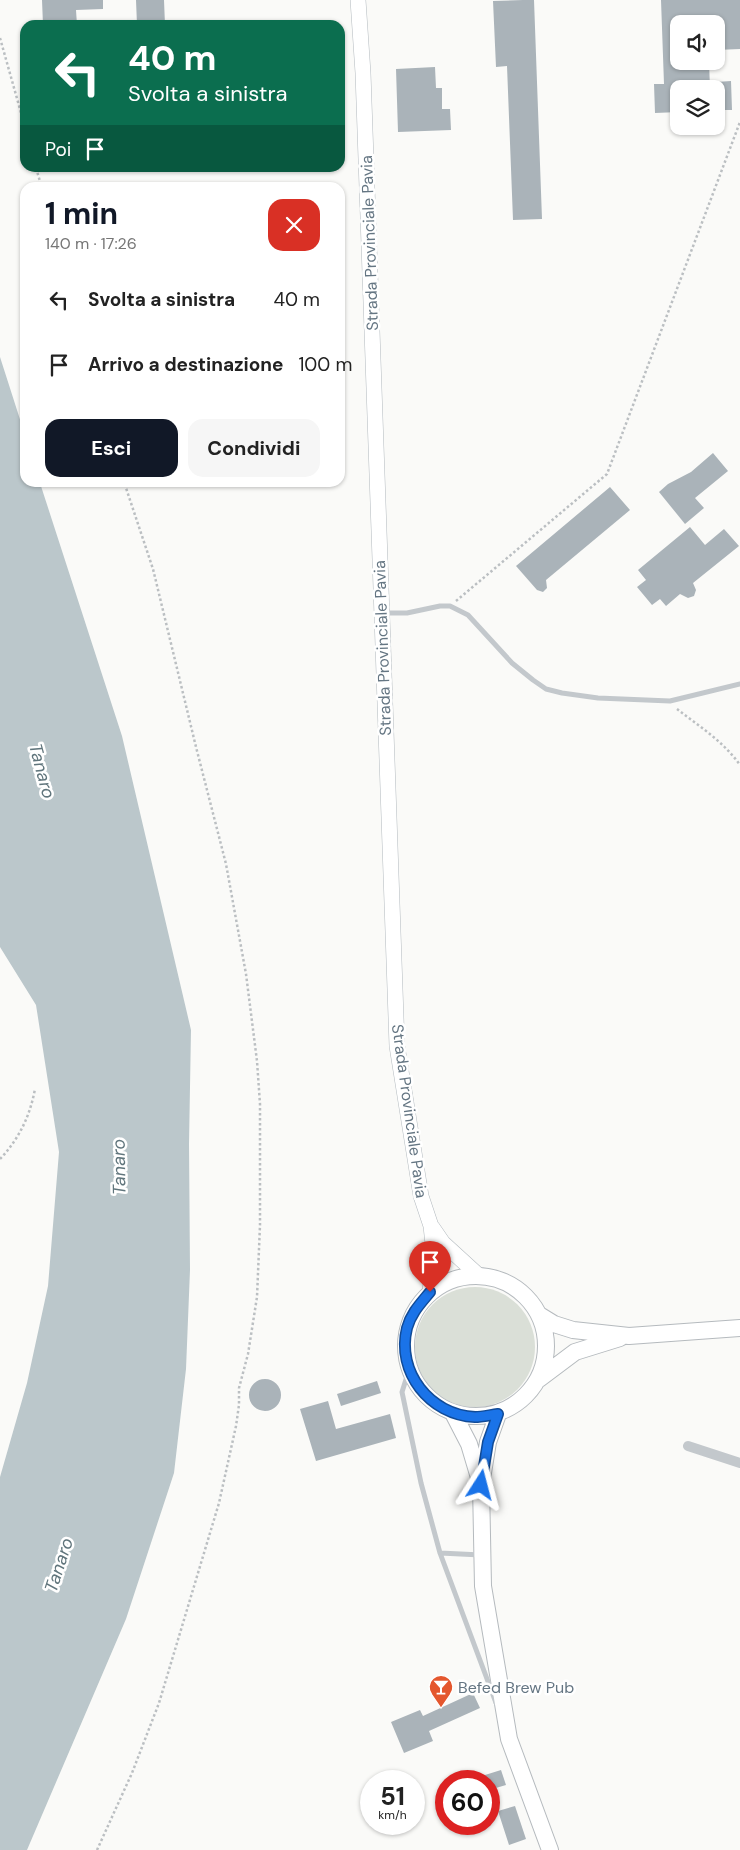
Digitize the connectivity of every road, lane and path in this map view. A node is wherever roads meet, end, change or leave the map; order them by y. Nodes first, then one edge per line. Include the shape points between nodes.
1 (358, 0) edge
2 (0, 38) edge
3 (20, 110) edge
4 (740, 122) edge
5 (126, 487) edge
6 (466, 593) dead end
7 (381, 613) junction
8 (740, 684) edge
9 (653, 701) junction
10 (672, 705) joint
11 (740, 765) edge
12 (35, 1089) dead end
13 (0, 1160) edge
14 (431, 1226) junction
15 (478, 1275) junction
16 (430, 1292) junction
17 (541, 1316) junction
18 (740, 1328) edge
19 (629, 1336) junction
20 (409, 1370) junction
21 (539, 1379) junction
22 (453, 1413) junction
23 (498, 1414) junction
24 (688, 1446) dead end
25 (740, 1463) edge
26 (481, 1485) junction
27 (440, 1554) junction
28 (481, 1555) junction
29 (509, 1739) junction
30 (97, 1850) edge
31 (550, 1850) edge

1 - 7 main road, Strada Provinciale Pavia
2 - 3 path
4 - 6 path via 607,474
5 - 30 path via 153,569 226,864 246,974 257,1062 260,1225 257,1297 250,1345 218,1503 159,1703
7 - 9 lane via 407,613 450,606 468,616 512,663 546,689 578,696
7 - 14 main road, Strada Provinciale Pavia via 397,1046 421,1196
8 - 9 lane via 676,700
9 - 10 lane
10 - 11 path via 718,740
12 - 13 path via 31,1110 16,1139
14 - 15 main road via 443,1243
14 - 16 main road, Strada Provinciale Pavia via 434,1253
15 - 16 main road via 452,1280
15 - 17 main road via 497,1278 515,1287
16 - 20 main road via 416,1308 408,1328 405,1349
17 - 19 main road via 573,1330
17 - 21 main road via 546,1337 546,1359
18 - 19 main road
19 - 21 main road via 576,1352
20 - 22 main road via 419,1388 434,1403
20 - 27 lane via 402,1392
21 - 23 main road via 514,1406
22 - 23 main road via 475,1417
22 - 26 main road via 469,1444
23 - 26 main road via 488,1442
24 - 25 street
26 - 28 main road
27 - 28 lane
27 - 29 lane
28 - 29 main road via 483,1586
29 - 31 main road

